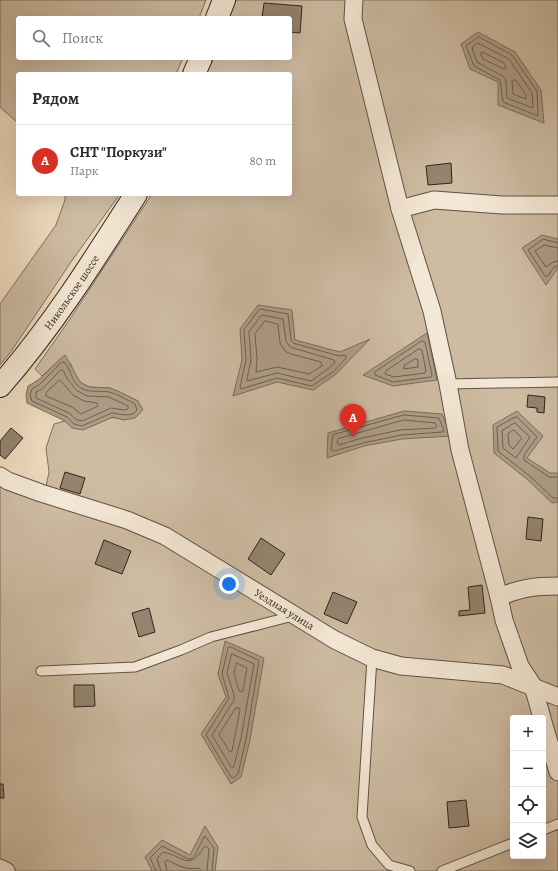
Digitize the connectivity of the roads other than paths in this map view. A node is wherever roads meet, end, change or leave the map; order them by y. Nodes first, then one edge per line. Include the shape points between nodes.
1 (224, 0) edge
2 (354, 0) edge
3 (218, 16) edge
4 (200, 60) edge
5 (195, 72) edge
6 (135, 196) edge
7 (558, 205) edge
8 (400, 210) junction
9 (558, 382) edge
10 (448, 384) junction
11 (0, 386) edge
12 (0, 476) edge
13 (558, 586) edge
14 (499, 597) junction
15 (293, 616) junction
16 (372, 658) junction
17 (41, 671) dead end
18 (532, 686) junction
19 (558, 697) edge
20 (541, 715) edge
21 (546, 732) edge
22 (558, 772) edge
23 (558, 824) edge
24 (546, 829) edge
25 (510, 844) edge
26 (0, 868) edge
27 (6, 871) edge
28 (410, 871) edge
29 (442, 871) edge

1 - 3 main road
2 - 8 street via 353,19
4 - 5 main road
6 - 11 main road, Никольское шоссе via 76,288
7 - 8 street via 502,205 434,200
8 - 10 street via 432,312
9 - 10 lane
10 - 14 street via 460,450
12 - 15 street, Уездная улица via 41,493 127,520 165,536
13 - 14 street via 518,589
14 - 18 street via 520,666
15 - 16 street, Уездная улица
15 - 17 lane via 211,637 135,667
16 - 18 street, Уездная улица via 401,666 503,675
16 - 28 lane via 362,817 372,845 389,865
18 - 19 street, Уездная улица
18 - 20 street
21 - 22 street
23 - 24 lane
25 - 29 lane
26 - 27 street

